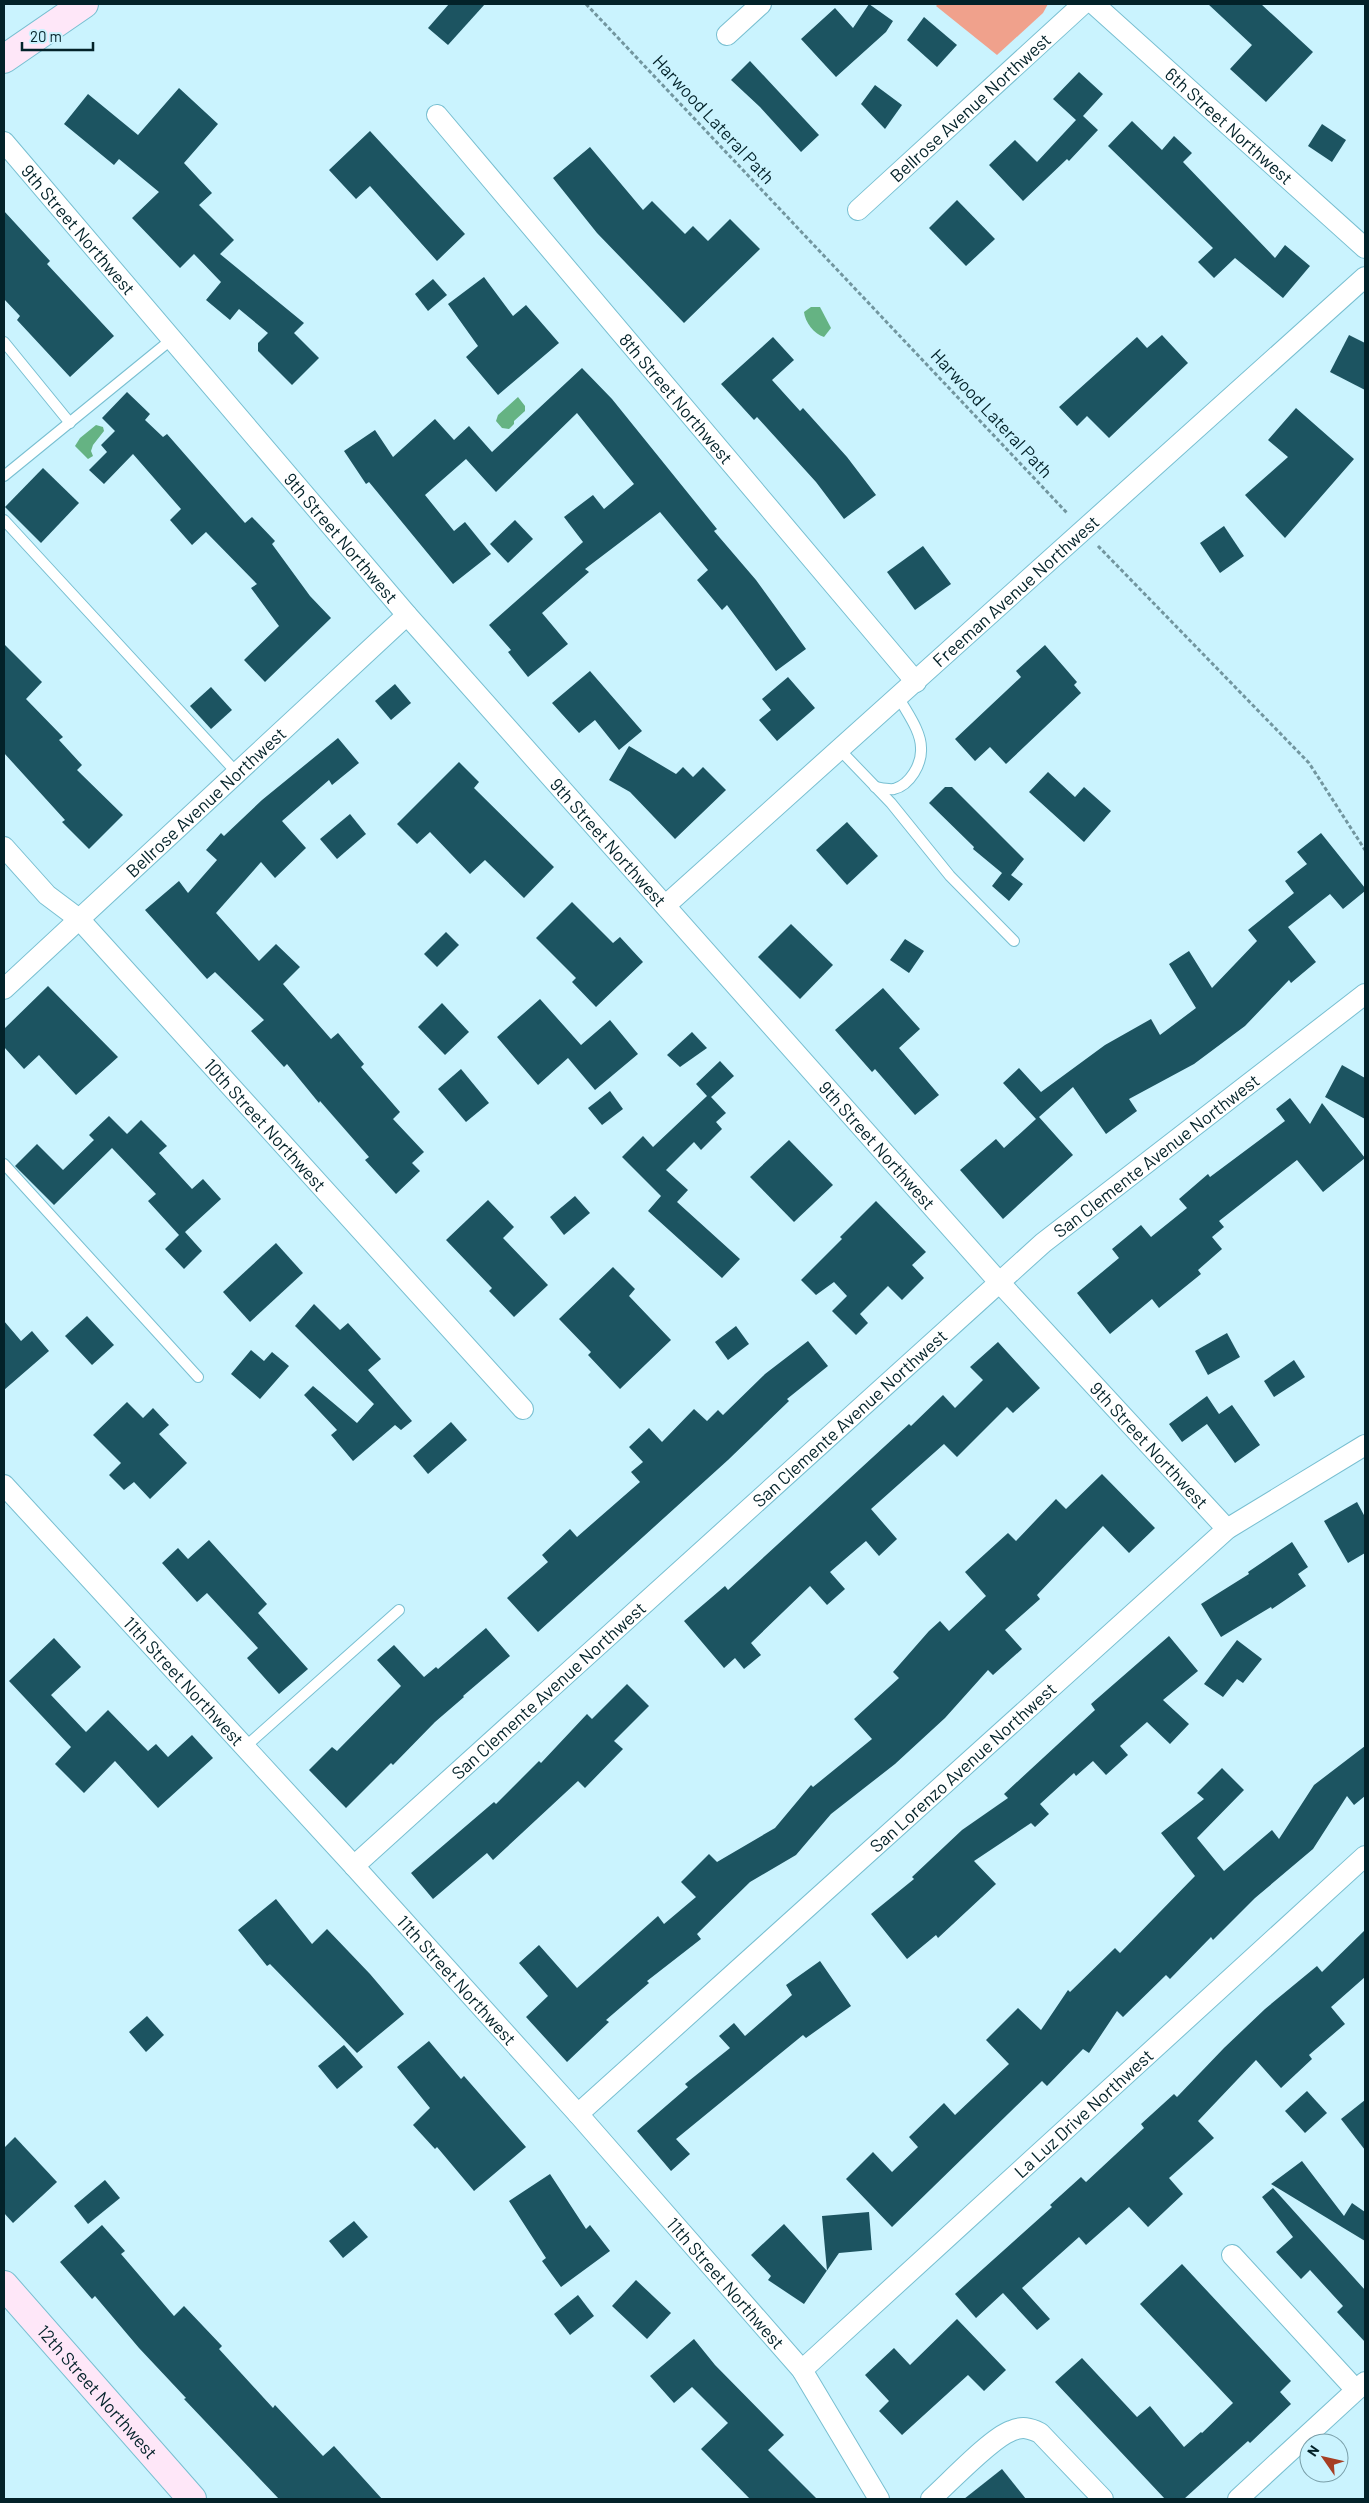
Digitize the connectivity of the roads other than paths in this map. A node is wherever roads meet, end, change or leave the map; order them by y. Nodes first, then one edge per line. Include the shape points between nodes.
1 (84, 4) edge
2 (760, 4) edge
3 (1083, 4) edge
4 (1094, 4) edge
5 (727, 35) dead end
6 (4, 59) edge
7 (438, 115) dead end
8 (4, 142) edge
9 (858, 210) dead end
10 (1365, 248) edge
11 (1365, 277) edge
12 (172, 339) junction
13 (4, 342) edge
14 (70, 423) junction
15 (4, 476) edge
16 (4, 520) edge
17 (408, 615) junction
18 (916, 682) junction
19 (898, 698) junction
20 (840, 750) junction
21 (237, 773) junction
22 (875, 787) junction
23 (4, 848) edge
24 (666, 905) junction
25 (79, 919) junction
26 (1014, 941) dead end
27 (4, 989) edge
28 (1365, 994) edge
29 (4, 1164) edge
30 (999, 1282) junction
31 (198, 1377) dead end
32 (523, 1409) dead end
33 (1365, 1445) edge
34 (4, 1485) edge
35 (1227, 1529) junction
36 (398, 1610) dead end
37 (245, 1747) junction
38 (1365, 1856) edge
39 (354, 1866) junction
40 (578, 2114) junction
41 (1232, 2255) dead end
42 (5, 2288) edge
43 (802, 2370) junction
44 (1361, 2386) edge
45 (192, 2499) edge
46 (879, 2499) edge
47 (932, 2499) edge
48 (1103, 2499) edge
49 (1238, 2499) edge

1 - 6 street
2 - 5 street
3 - 9 street, Bellrose Avenue Northwest
4 - 10 street, 6th Street Northwest
7 - 18 street, 8th Street Northwest
8 - 12 street, 9th Street Northwest
11 - 18 street, Freeman Avenue Northwest
12 - 14 lane
12 - 17 street, 9th Street Northwest
13 - 14 lane
14 - 15 lane
16 - 21 lane
17 - 21 street, Bellrose Avenue Northwest
17 - 24 street, 9th Street Northwest
18 - 19 street, Freeman Avenue Northwest
19 - 20 street, Freeman Avenue Northwest
19 - 22 lane via 915,728 922,749 916,770 905,784 893,789
20 - 22 lane
20 - 24 street, Freeman Avenue Northwest
21 - 25 street, Bellrose Avenue Northwest
22 - 26 lane via 950,876
23 - 25 street, 10th Street Northwest via 47,895
24 - 30 street, 9th Street Northwest
25 - 27 street, Bellrose Avenue Northwest
25 - 32 street, 10th Street Northwest
28 - 30 street, San Clemente Avenue Northwest via 1043,1244
29 - 31 lane
30 - 35 street, 9th Street Northwest
30 - 39 street, San Clemente Avenue Northwest
33 - 35 street, San Lorenzo Avenue Northwest
34 - 37 street, 11th Street Northwest
35 - 40 street, San Lorenzo Avenue Northwest
36 - 37 lane
37 - 39 street, 11th Street Northwest
38 - 43 street, La Luz Drive Northwest
39 - 40 street, 11th Street Northwest
40 - 43 street, 11th Street Northwest
41 - 44 street
42 - 45 street, 12th Street Northwest
43 - 46 street, 11th Street Northwest
44 - 49 street
47 - 48 street via 1000,2437 1021,2428 1031,2428 1040,2433

